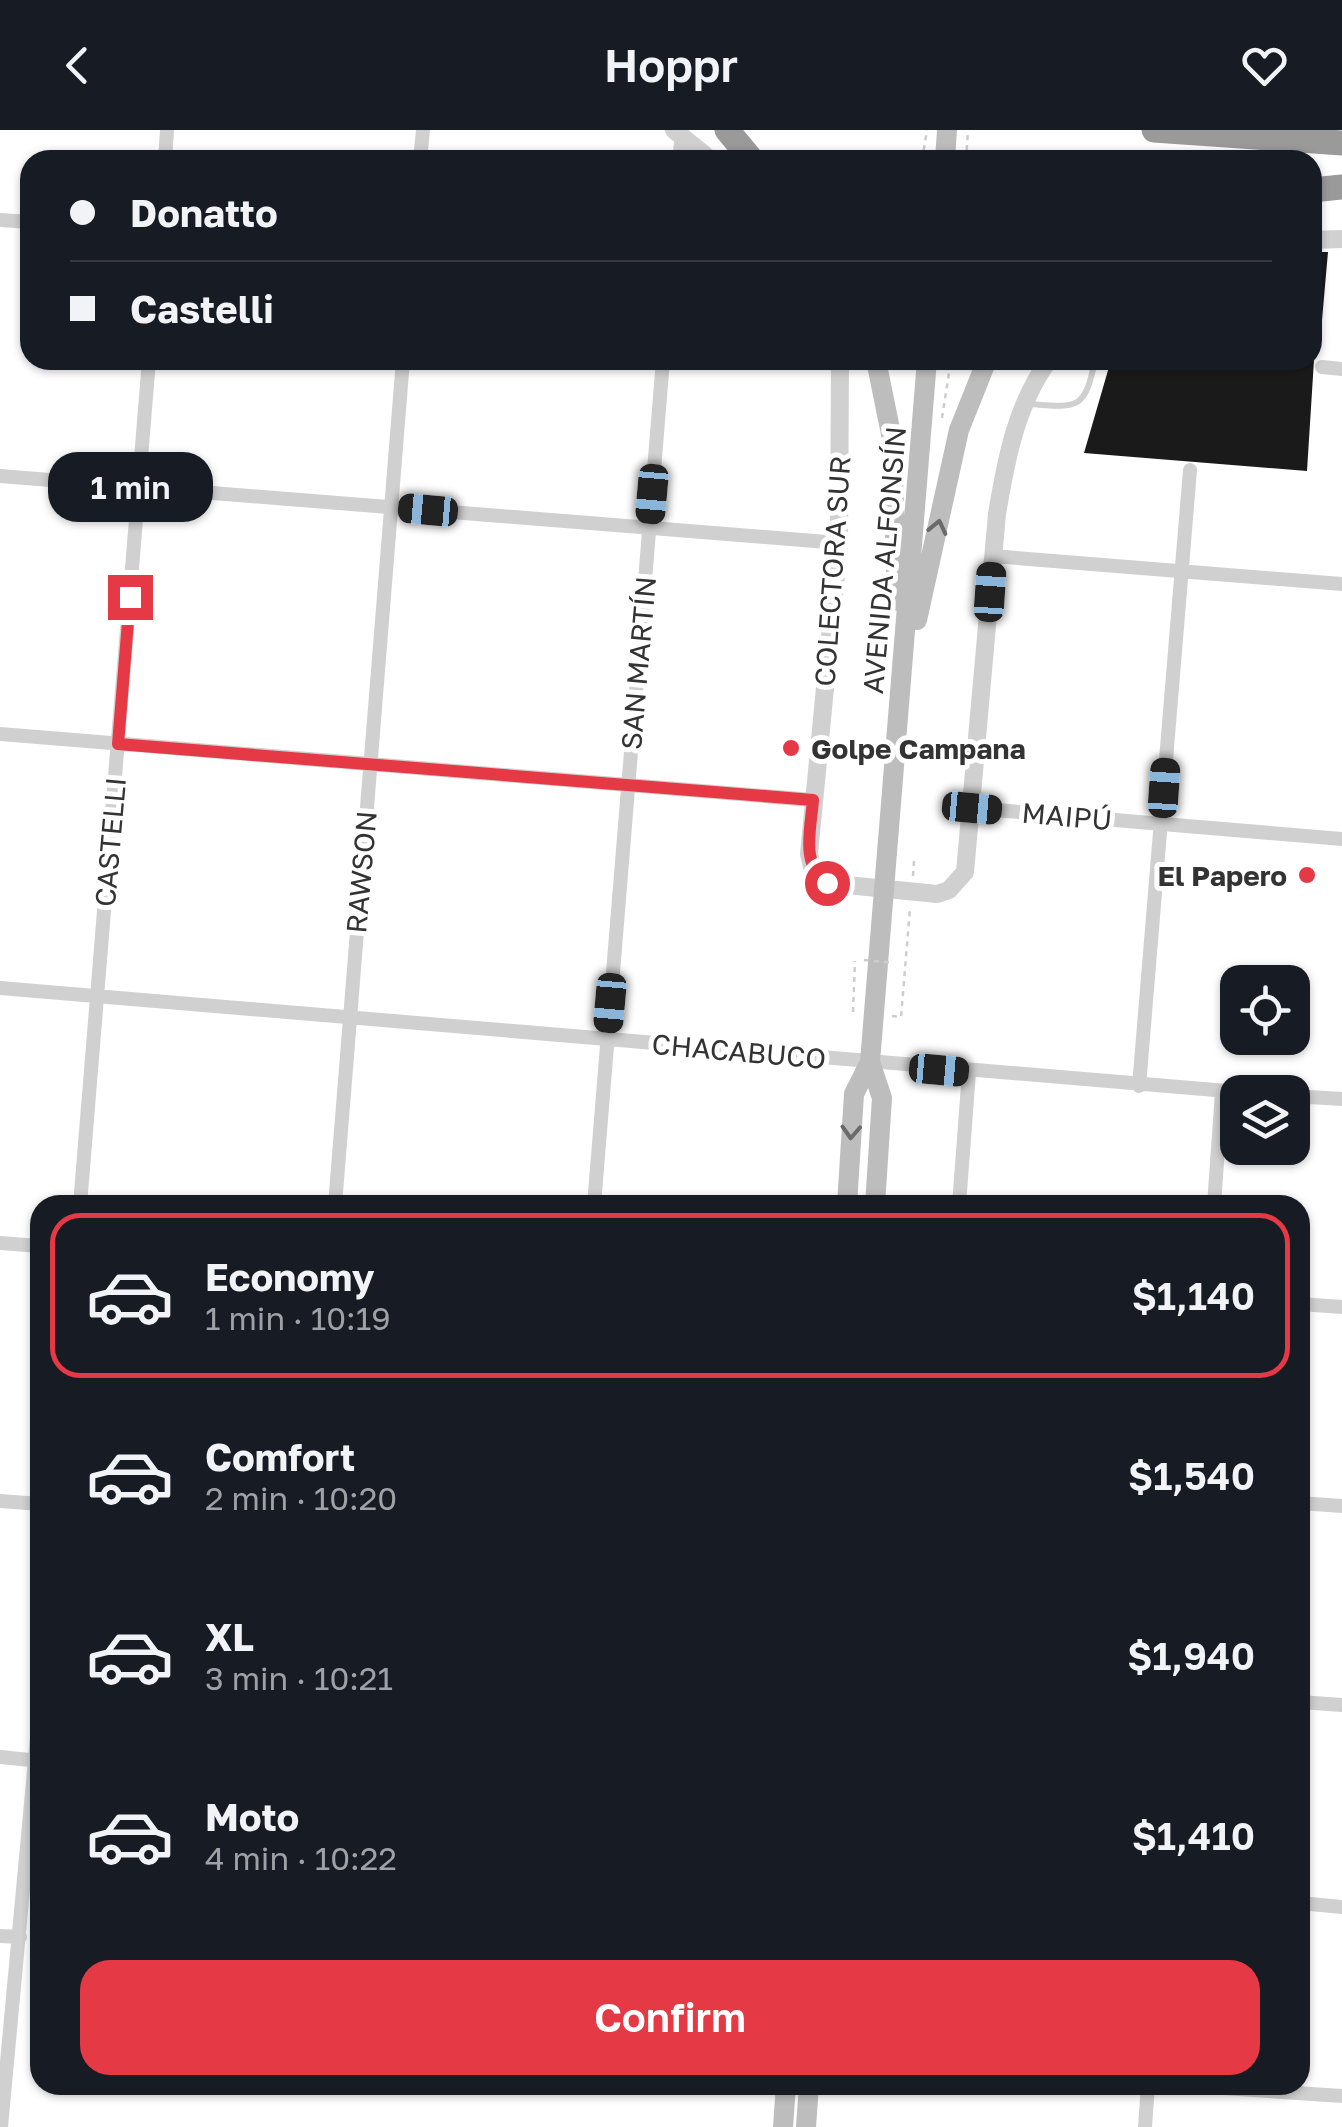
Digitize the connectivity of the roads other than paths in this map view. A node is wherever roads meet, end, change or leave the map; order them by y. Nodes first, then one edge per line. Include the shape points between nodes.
1 (727, 130) edge
2 (1154, 130) edge
3 (678, 132) edge
4 (1342, 143) edge
5 (699, 150) edge
6 (744, 150) edge
7 (1322, 367) dead end
8 (1342, 369) edge
9 (147, 370) edge
10 (402, 370) edge
11 (662, 370) edge
12 (840, 370) edge
13 (878, 370) edge
14 (926, 370) edge
15 (983, 370) edge
16 (1043, 370) edge
17 (1093, 370) edge
18 (1024, 404) junction
19 (1190, 470) dead end
20 (0, 476) edge
21 (138, 487) junction
22 (391, 507) junction
23 (650, 528) junction
24 (839, 543) junction
25 (992, 556) junction
26 (1181, 571) junction
27 (1342, 584) edge
28 (901, 691) junction
29 (0, 734) edge
30 (118, 744) junction
31 (370, 764) junction
32 (628, 785) junction
33 (813, 800) junction
34 (972, 808) junction
35 (1161, 824) junction
36 (1342, 839) edge
37 (885, 890) junction
38 (0, 988) edge
39 (97, 996) junction
40 (350, 1017) junction
41 (608, 1039) junction
42 (870, 1062) junction
43 (969, 1072) junction
44 (1140, 1086) junction
45 (1220, 1092) edge
46 (1310, 1097) edge
47 (1342, 1099) edge
48 (1220, 1120) edge
49 (81, 1195) edge
50 (336, 1195) edge
51 (595, 1195) edge
52 (848, 1195) edge
53 (875, 1195) edge
54 (960, 1195) edge
55 (1215, 1195) edge
56 (0, 1243) edge
57 (30, 1245) edge
58 (1310, 1305) edge
59 (1342, 1307) edge
60 (0, 1501) edge
61 (30, 1503) edge
62 (1310, 1504) edge
63 (1342, 1506) edge
64 (1310, 1703) edge
65 (1342, 1706) edge
66 (0, 1757) edge
67 (30, 1759) edge
68 (30, 1839) edge
69 (1310, 1904) edge
70 (1342, 1906) edge
71 (0, 1936) edge
72 (20, 1938) junction
73 (1310, 2094) edge
74 (785, 2095) edge
75 (808, 2095) edge
76 (1147, 2095) edge
77 (1342, 2096) edge
78 (1, 2121) edge
79 (783, 2127) edge
80 (806, 2127) edge
81 (1145, 2127) edge

1 - 6 highway
2 - 4 highway
3 - 5 street
7 - 8 street
9 - 21 street, CASTELLI
10 - 22 street, RAWSON
11 - 23 street, SAN MARTÍN
12 - 24 street, COLECTORA SUR
13 - 28 main road via 892,439
14 - 28 main road, AVENIDA ALFONSÍN
28 -> 15 main road via 959,430
16 - 18 street, COLECTORA SUR
17 - 18 lane via 1089,388 1072,408
18 - 25 street, COLECTORA SUR via 1006,458
19 - 26 street
20 - 21 street
21 - 22 street
21 - 30 street, CASTELLI
22 - 23 street
22 - 31 street, RAWSON
23 - 24 street
23 - 32 street, SAN MARTÍN
24 - 33 street, COLECTORA SUR
25 - 26 street
25 - 34 street, COLECTORA SUR
26 - 27 street
26 - 35 street
28 - 37 main road, AVENIDA ALFONSÍN
29 - 30 street
30 - 31 street
30 - 39 street, CASTELLI
31 - 32 street
31 - 40 street, RAWSON
32 - 33 street
32 - 41 street, SAN MARTÍN
33 - 37 street, COLECTORA SUR via 809,854 818,877
34 - 35 street, MAIPÚ
34 - 37 street, COLECTORA SUR via 965,872 958,882 937,894
35 - 36 street, MAIPÚ
35 - 44 street
37 - 42 main road, AVENIDA ALFONSÍN
38 - 39 street, CHACABUCO
39 - 40 street, CHACABUCO
39 - 49 street, CASTELLI
40 - 41 street, CHACABUCO
40 - 50 street, RAWSON
41 - 42 street, CHACABUCO
41 - 51 street, SAN MARTÍN
42 - 43 street, CHACABUCO
42 -> 52 main road, AVENIDA ALFONSÍN via 854,1094
42 - 53 main road, AVENIDA ALFONSÍN via 882,1098
43 - 44 street, CHACABUCO
43 - 54 street
44 - 45 street, CHACABUCO
46 - 47 street
48 - 55 street
56 - 57 street
58 - 59 street
60 - 61 street
62 - 63 street
64 - 65 street
66 - 67 street
68 - 72 street
69 - 70 street
71 - 72 street
72 - 78 street
73 - 77 street
74 - 79 main road
75 - 80 main road
76 - 81 street

